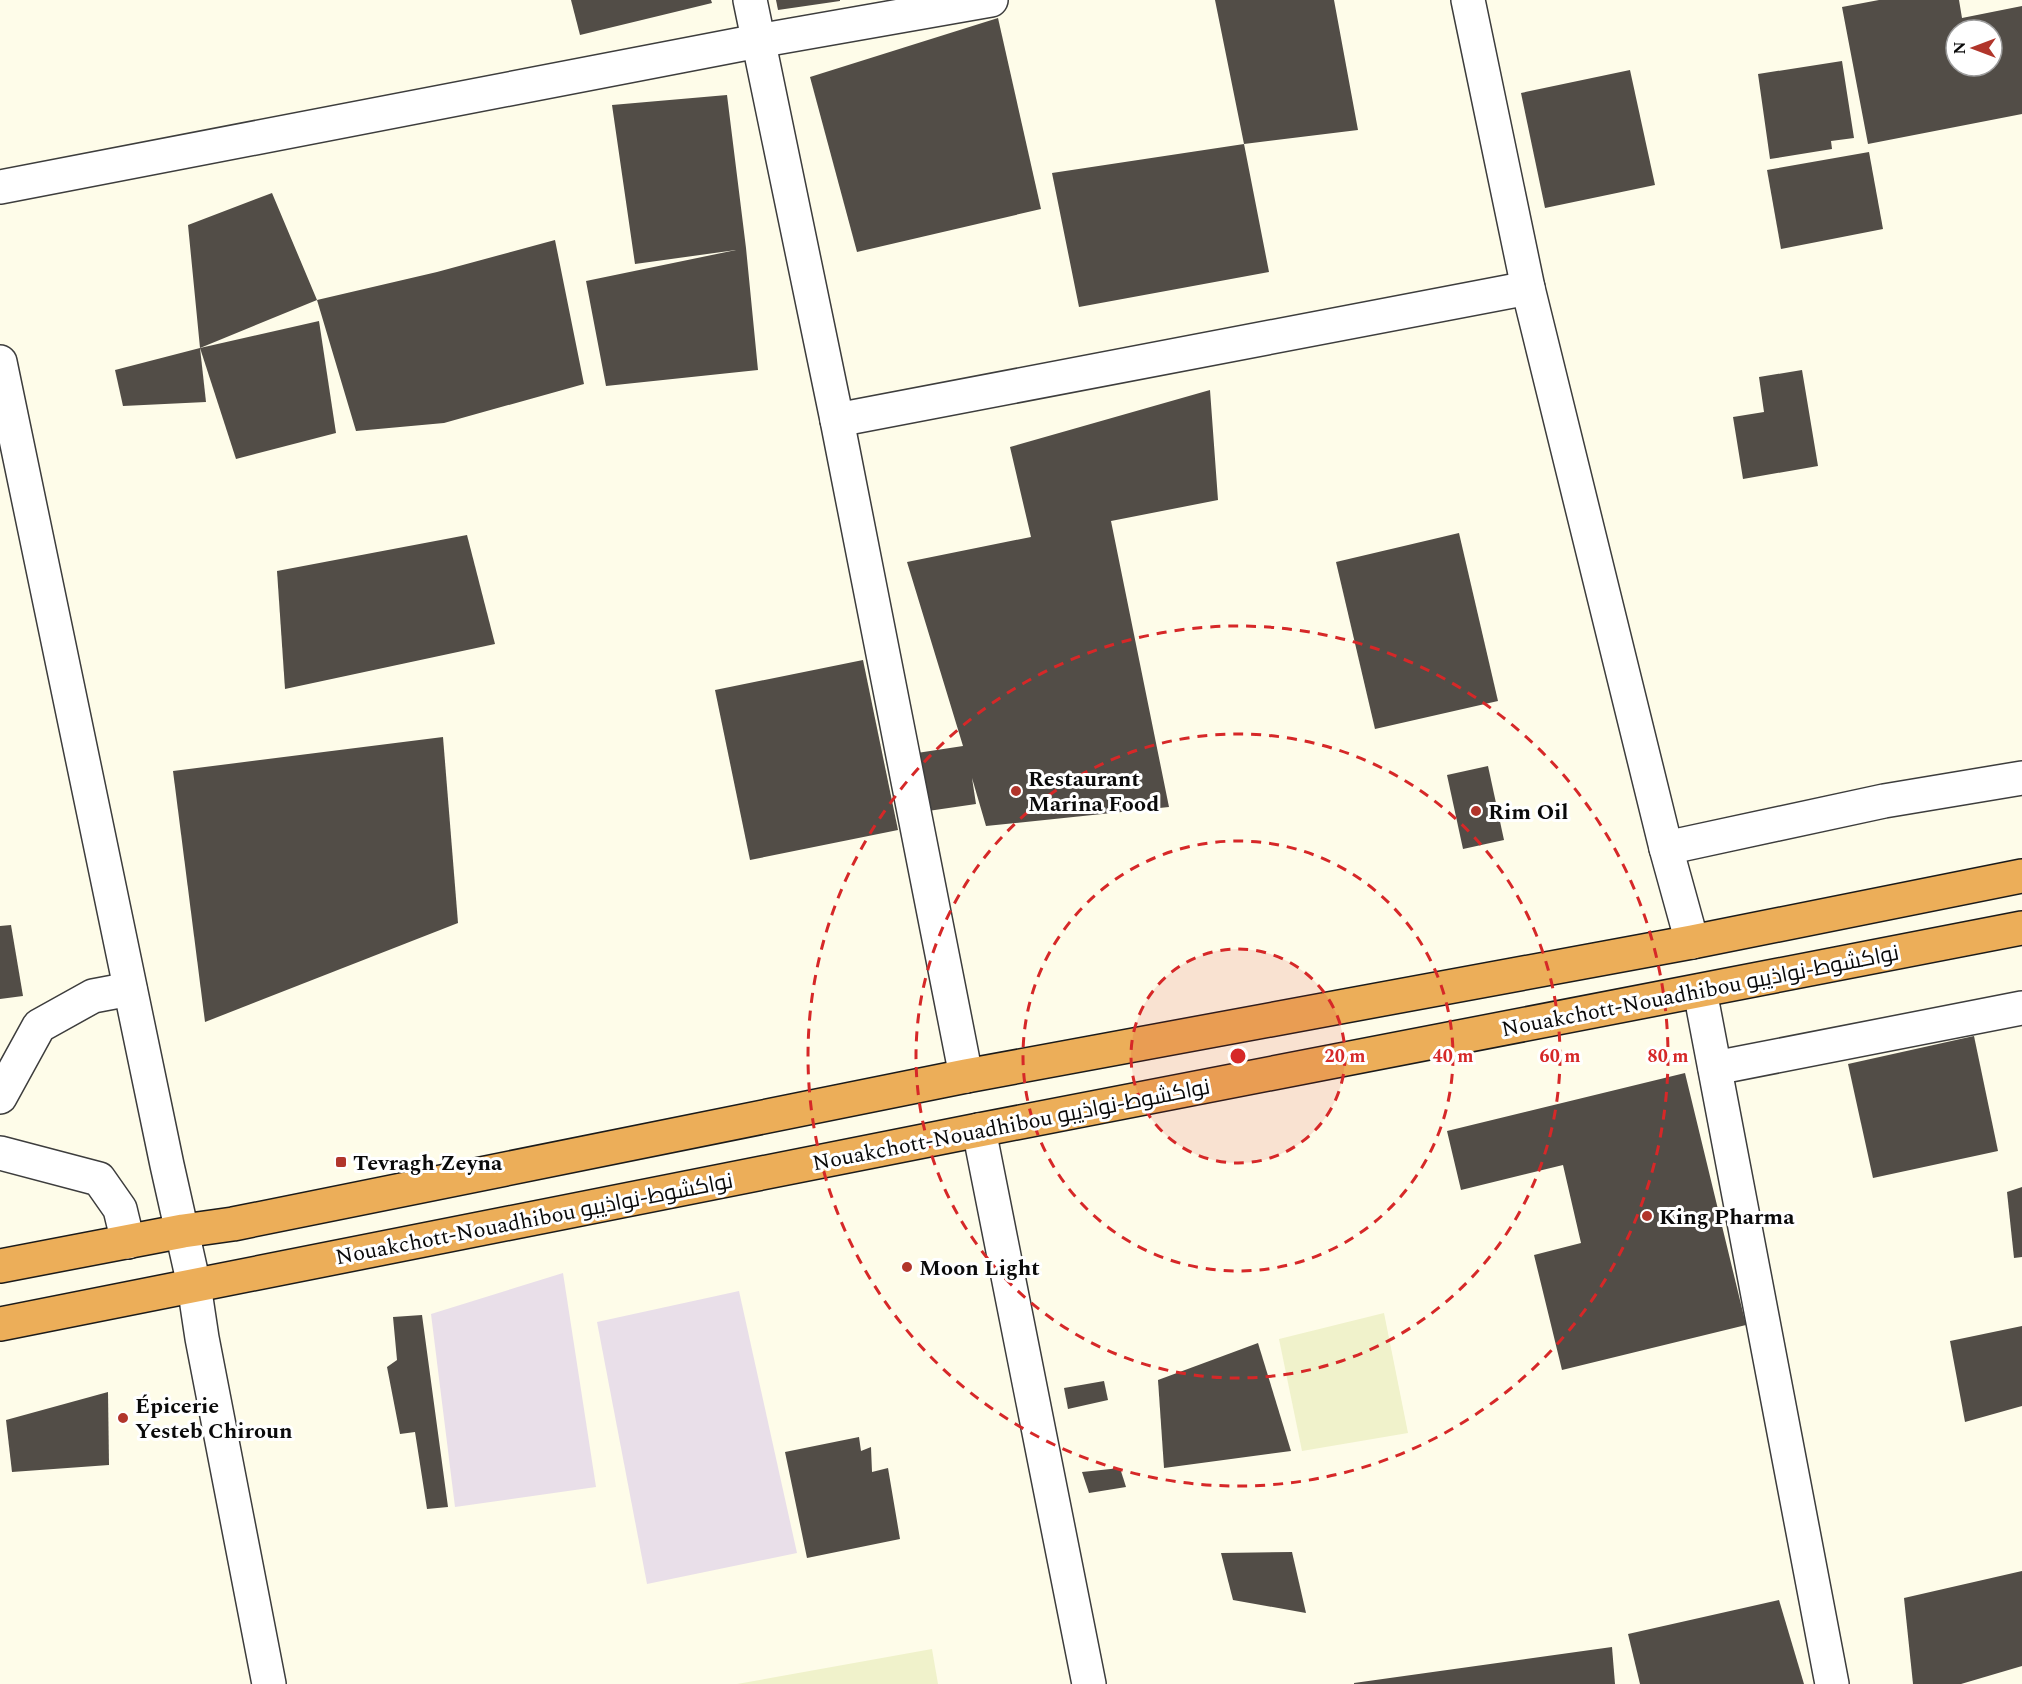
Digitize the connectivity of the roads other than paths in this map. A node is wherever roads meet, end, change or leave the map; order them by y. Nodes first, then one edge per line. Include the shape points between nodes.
1 (750, 0) edge
2 (991, 0) edge
3 (1468, 0) edge
4 (758, 41) junction
5 (0, 187) edge
6 (1528, 288) junction
7 (0, 362) edge
8 (837, 420) junction
9 (2022, 778) edge
10 (1666, 848) junction
11 (2022, 876) edge
12 (2022, 928) edge
13 (1692, 942) junction
14 (130, 989) junction
15 (1700, 991) junction
16 (2022, 1008) edge
17 (1715, 1068) junction
18 (966, 1076) junction
19 (0, 1097) edge
20 (979, 1130) junction
21 (0, 1153) edge
22 (183, 1231) junction
23 (128, 1242) junction
24 (0, 1266) edge
25 (194, 1285) junction
26 (0, 1324) edge
27 (269, 1684) edge
28 (1089, 1684) edge
29 (1832, 1684) edge

1 - 4 street
2 - 4 street
3 - 6 street
4 - 5 street
4 - 8 street
6 - 8 street
6 - 10 street
7 - 14 street
8 - 18 street
9 - 10 street via 1884,801
10 - 13 street
11 - 13 highway
12 - 15 highway, Nouakchott-Nouadhibou نواكشوط-نواذيبو
13 - 18 highway
14 - 19 street via 93,996 39,1026
14 - 22 street
15 - 17 street
15 - 20 highway, Nouakchott-Nouadhibou نواكشوط-نواذيبو
16 - 17 street
17 - 29 street
18 - 22 highway
20 - 25 highway, Nouakchott-Nouadhibou نواكشوط-نواذيبو
20 - 28 street
21 - 23 street via 99,1179 120,1209
22 - 23 highway
22 - 25 street
23 - 24 highway
25 - 26 highway, Nouakchott-Nouadhibou نواكشوط-نواذيبو
25 - 27 street

